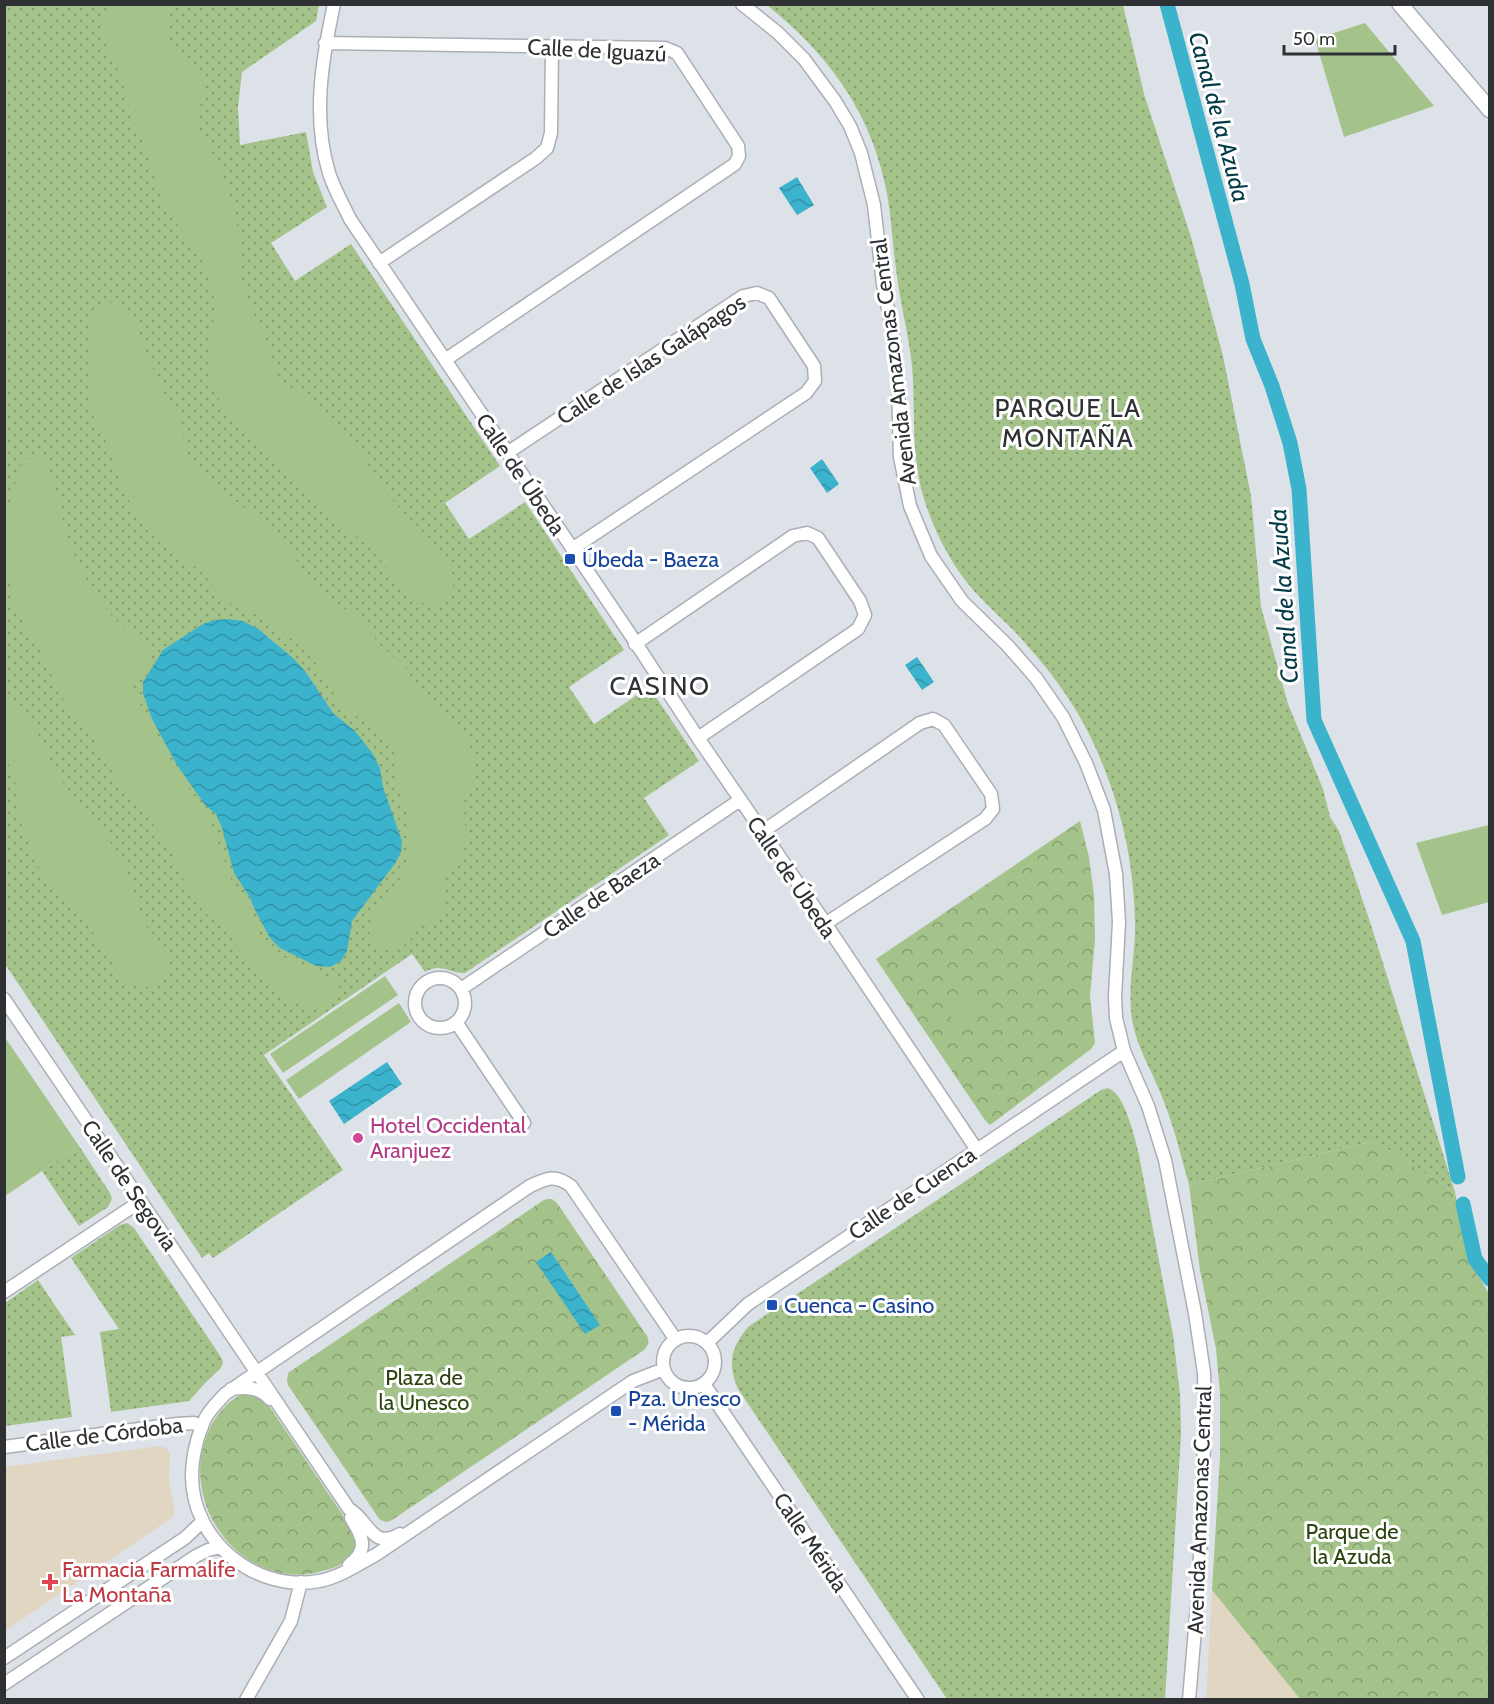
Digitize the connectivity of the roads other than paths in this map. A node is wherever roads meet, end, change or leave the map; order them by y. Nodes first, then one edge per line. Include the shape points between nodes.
1 (334, 4) edge
2 (742, 4) edge
3 (1400, 4) edge
4 (326, 43) junction
5 (552, 46) junction
6 (1490, 110) edge
7 (379, 263) junction
8 (445, 360) junction
9 (507, 453) junction
10 (572, 549) junction
11 (635, 644) junction
12 (698, 738) junction
13 (740, 800) junction
14 (762, 832) junction
15 (825, 924) junction
16 (461, 989) junction
17 (4, 999) edge
18 (456, 1022) junction
19 (1124, 1051) junction
20 (524, 1123) dead end
21 (977, 1150) junction
22 (141, 1201) junction
23 (4, 1292) edge
24 (676, 1340) junction
25 (707, 1343) junction
26 (664, 1369) junction
27 (256, 1371) junction
28 (704, 1384) junction
29 (231, 1389) junction
30 (289, 1419) junction
31 (202, 1427) junction
32 (4, 1447) edge
33 (349, 1509) junction
34 (202, 1521) junction
35 (420, 1525) junction
36 (221, 1547) junction
37 (335, 1575) junction
38 (301, 1582) junction
39 (4, 1658) edge
40 (4, 1684) edge
41 (246, 1700) edge
42 (918, 1700) edge
43 (1189, 1700) edge

1 - 4 street, Calle de Úbeda
2 - 19 street, Avenida Amazonas Central via 804,59 835,101 861,153 874,205 893,334 900,457 910,506 931,556 962,601 1036,678 1063,717 1104,810 1116,874 1119,922 1115,997
3 - 6 street
4 - 5 street, Calle de Iguazú
4 - 7 street, Calle de Úbeda via 320,84 320,130 329,174 350,219
5 - 7 street via 551,133 547,148
5 - 8 street, Calle de Iguazú via 666,48 677,53 738,146 739,156 735,164
7 - 8 street, Calle de Úbeda
8 - 9 street, Calle de Úbeda
9 - 10 street, Calle de Úbeda
9 - 10 street, Calle de Islas Galápagos via 743,296 757,293 770,298 814,366 815,381 806,393
10 - 11 street, Calle de Úbeda
11 - 12 street, Calle de Úbeda
11 - 12 street via 793,536 807,533 818,538 860,601 865,615 858,628
12 - 13 street, Calle de Úbeda
13 - 14 street, Calle de Úbeda
13 - 16 street, Calle de Baeza
14 - 15 street, Calle de Úbeda
14 - 15 street via 920,723 933,719 944,725 990,794 993,808 984,819
15 - 21 street, Calle de Úbeda
16 - 18 street via 465,1005
16 - 18 street via 445,978 434,978 424,983 415,996 419,1017 427,1025 448,1027
17 - 22 street, Calle de Segovia
18 - 20 street
19 - 21 street, Calle de Cuenca
19 - 43 street, Avenida Amazonas Central via 1148,1106 1165,1160 1204,1373 1206,1417
21 - 25 street, Calle de Cuenca via 748,1304
22 - 23 street
22 - 27 street, Calle de Segovia
24 - 25 street via 692,1337
24 - 26 street via 665,1353
24 - 27 street via 571,1186 553,1178 530,1186
25 - 28 street via 715,1360 711,1377
26 - 28 street via 681,1387
26 - 35 street via 633,1382
27 - 29 street
27 - 30 street
28 - 42 street, Calle Mérida
29 - 30 street via 260,1391
29 - 31 street via 211,1410
30 - 33 street
31 - 32 street, Calle de Córdoba via 194,1423
31 - 34 street via 192,1476
33 - 35 street via 356,1512 372,1534 382,1538 396,1537
33 - 37 street via 361,1534 361,1552
34 - 36 street
34 - 39 street via 185,1538
35 - 37 street
36 - 38 street via 255,1573 279,1581
36 - 40 street via 196,1556
37 - 38 street via 321,1581
38 - 41 street via 291,1621

